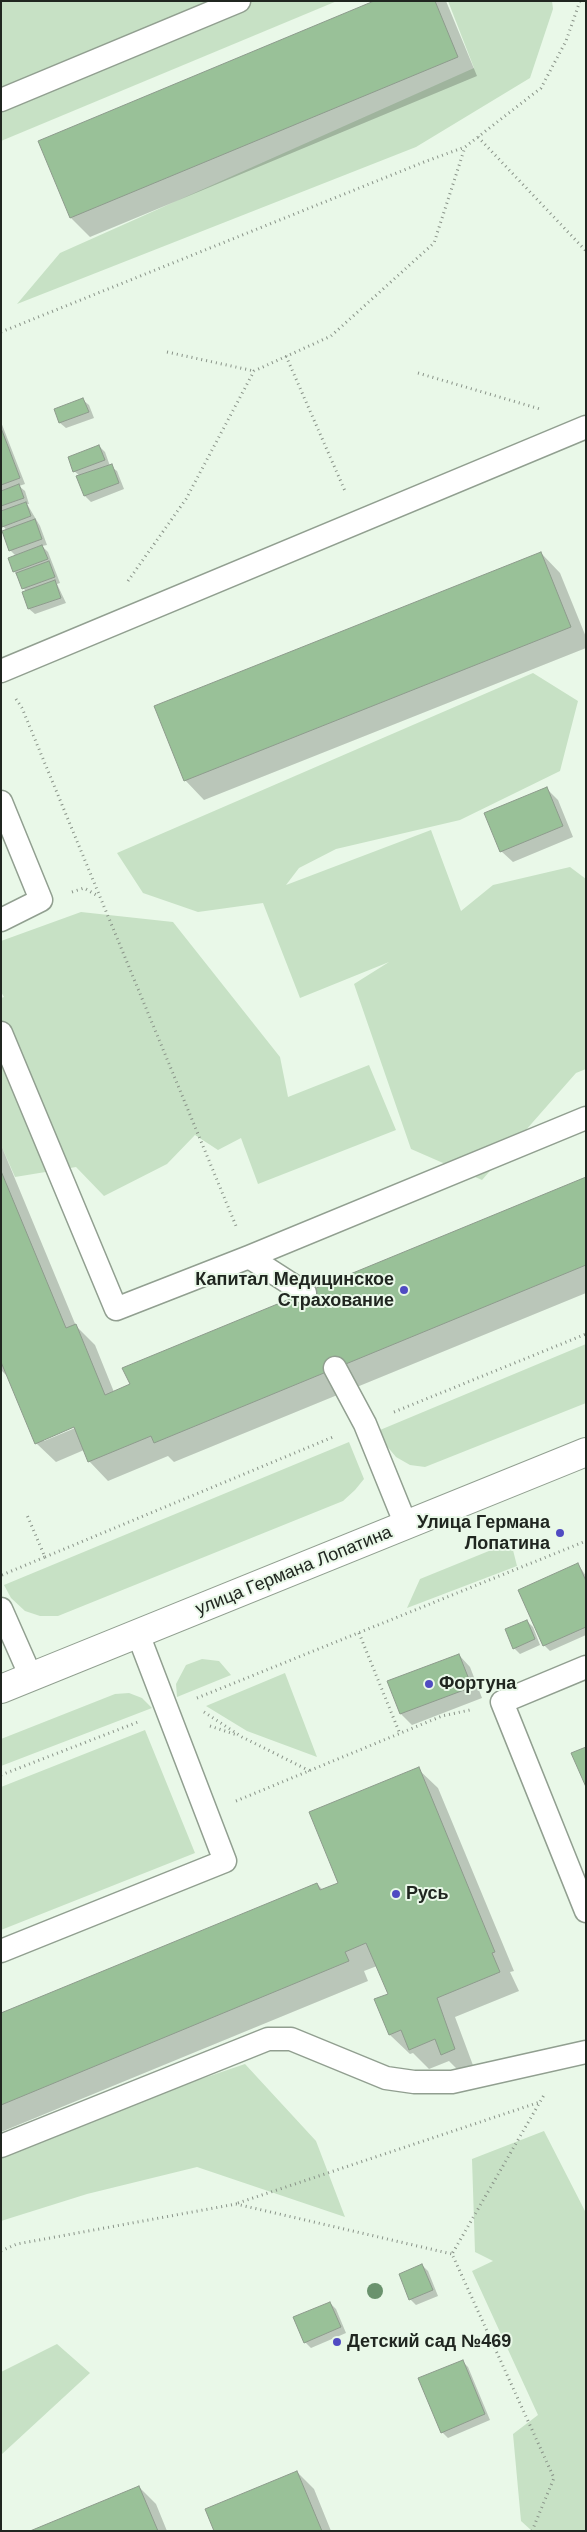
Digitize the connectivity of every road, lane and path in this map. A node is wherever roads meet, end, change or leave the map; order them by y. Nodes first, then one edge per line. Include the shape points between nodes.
1 (240, 1) edge
2 (580, 1) edge
3 (1, 100) edge
4 (478, 137) junction
5 (465, 147) junction
6 (586, 251) edge
7 (1, 332) edge
8 (167, 352) dead end
9 (286, 356) junction
10 (254, 371) junction
11 (418, 373) dead end
12 (548, 412) dead end
13 (586, 427) edge
14 (359, 522) junction
15 (125, 586) dead end
16 (1, 671) edge
17 (12, 692) dead end
18 (1, 802) edge
19 (1, 920) edge
20 (1, 1033) edge
21 (586, 1118) edge
22 (249, 1257) junction
23 (305, 1293) dead end
24 (586, 1334) edge
25 (336, 1368) dead end
26 (365, 1424) junction
27 (586, 1452) edge
28 (27, 1515) dead end
29 (406, 1525) junction
30 (586, 1542) edge
31 (46, 1557) junction
32 (1, 1575) edge
33 (1, 1609) edge
34 (359, 1633) junction
35 (138, 1634) junction
36 (586, 1667) edge
37 (31, 1677) junction
38 (1, 1689) edge
39 (189, 1702) junction
40 (502, 1702) junction
41 (167, 1710) junction
42 (400, 1734) junction
43 (310, 1770) junction
44 (1, 1775) edge
45 (208, 1812) junction
46 (586, 1911) edge
47 (1, 1951) edge
48 (575, 2054) edge
49 (540, 2102) junction
50 (1, 2146) edge
51 (236, 2204) junction
52 (1, 2251) edge
53 (452, 2254) junction
54 (532, 2531) edge

1 - 3 lane
2 - 4 path via 566,41 541,88
4 - 5 path
4 - 6 path
5 - 7 path
5 - 9 path via 434,243 331,336
8 - 10 path
9 - 10 path
9 - 14 path
10 - 15 path via 186,499
11 - 12 path
13 - 14 lane
14 - 16 lane
17 - 22 path via 22,708
18 - 19 lane via 41,900
20 - 22 lane via 116,1309
21 - 22 lane
22 - 23 lane
24 - 26 path
25 - 26 lane
26 - 29 lane
26 - 31 path
27 - 29 street, улица Германа Лопатина
28 - 31 path
29 - 35 street, улица Германа Лопатина
30 - 34 path
31 - 32 path
33 - 37 lane
34 - 39 path
34 - 42 path
35 - 37 street, улица Германа Лопатина
35 - 41 lane
36 - 40 lane
37 - 38 street, улица Германа Лопатина
39 - 41 path
39 - 43 path via 242,1737
40 - 42 path via 442,1716
40 - 46 lane
41 - 44 path
41 - 45 lane
42 - 43 path
43 - 45 path
45 - 47 lane via 226,1861
48 - 49 path
48 - 50 lane via 452,2082 414,2082 386,2078 291,2039 268,2038
49 - 51 path
49 - 53 path
51 - 52 path via 17,2244
51 - 53 path
53 - 54 path via 554,2478

